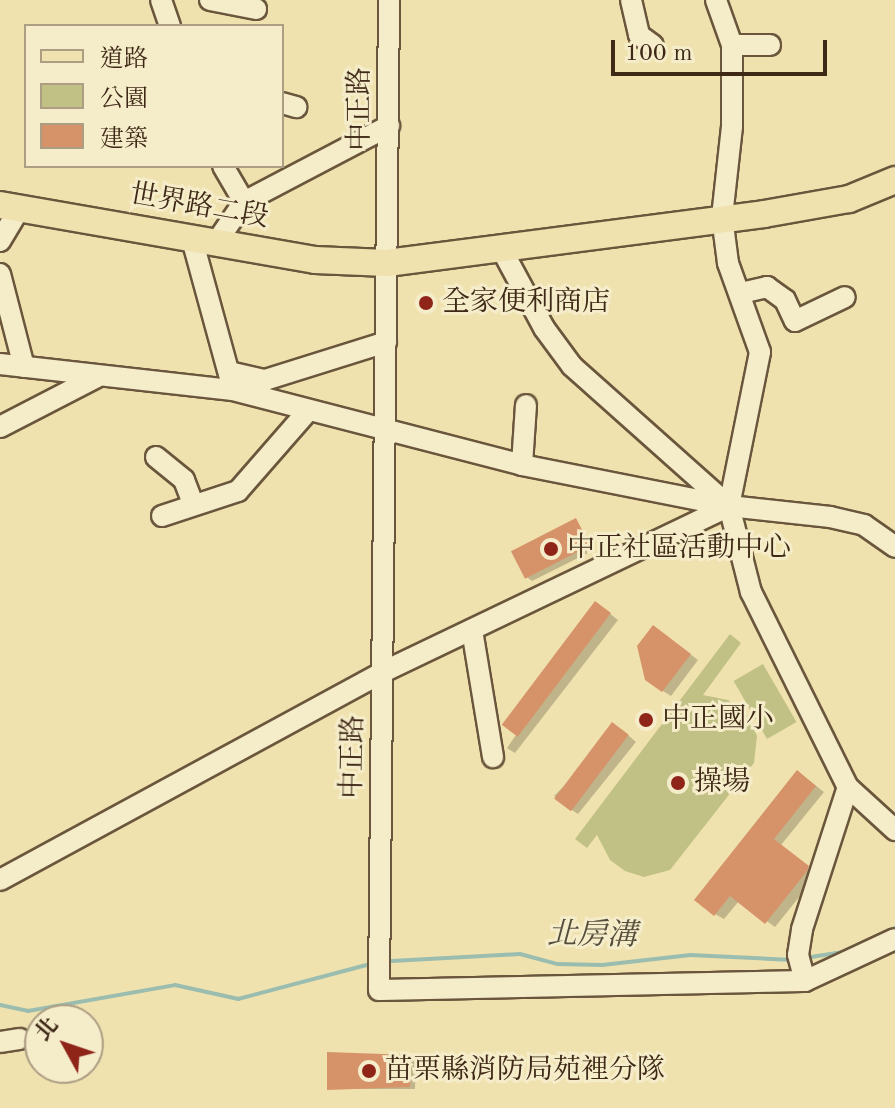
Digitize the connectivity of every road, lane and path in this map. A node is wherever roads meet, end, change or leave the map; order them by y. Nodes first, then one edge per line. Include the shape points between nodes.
1 (161, 0) edge
2 (210, 0) edge
3 (389, 0) edge
4 (631, 0) edge
5 (716, 0) edge
6 (256, 12) edge
7 (169, 24) edge
8 (653, 45) dead end
9 (732, 45) junction
10 (770, 45) dead end
11 (389, 126) junction
12 (224, 168) edge
13 (895, 180) edge
14 (244, 202) junction
15 (10, 207) edge
16 (722, 217) junction
17 (0, 241) edge
18 (204, 241) junction
19 (502, 250) junction
20 (387, 263) junction
21 (0, 274) edge
22 (741, 293) junction
23 (845, 297) dead end
24 (386, 342) junction
25 (0, 364) edge
26 (24, 367) junction
27 (97, 377) junction
28 (231, 381) junction
29 (526, 405) dead end
30 (307, 412) junction
31 (0, 427) edge
32 (384, 433) junction
33 (156, 457) dead end
34 (522, 465) junction
35 (193, 503) junction
36 (729, 506) junction
37 (162, 516) dead end
38 (895, 547) edge
39 (472, 630) junction
40 (383, 672) junction
41 (493, 757) dead end
42 (848, 787) junction
43 (895, 830) edge
44 (0, 880) edge
45 (895, 939) edge
46 (805, 981) junction

1 - 7 street
2 - 6 street
3 - 11 street, 中正路
4 - 8 street via 639,35
5 - 9 street
9 - 10 street
9 - 16 street via 732,126
11 - 14 street
11 - 20 street, 中正路
12 - 14 street
13 - 16 main road, 世界路二段 via 849,199
14 - 18 street
15 - 17 street
15 - 18 main road, 世界路二段
16 - 19 main road, 世界路二段
16 - 22 street via 728,263
18 - 20 main road, 世界路二段 via 315,260
18 - 28 street
19 - 20 main road, 世界路二段
19 - 36 street via 544,328 572,366
20 - 24 street, 中正路
21 - 26 street
22 - 23 street via 767,287 785,300 795,321
22 - 36 street via 760,352
24 - 28 street via 265,380
24 - 32 street, 中正路
25 - 26 street
26 - 27 street
27 - 28 street
27 - 31 street
28 - 30 street
29 - 34 street
30 - 32 street
30 - 35 street via 238,491
32 - 34 street
32 - 40 street, 中正路
33 - 35 street via 184,480
34 - 36 street
35 - 37 street
36 - 38 street via 864,525
36 - 39 street
36 - 42 street via 751,592
39 - 40 street
39 - 41 street
40 - 44 street
40 - 46 street, 中正路 via 379,990
42 - 43 street
42 - 46 street via 802,929 798,955
45 - 46 street, 中正路

